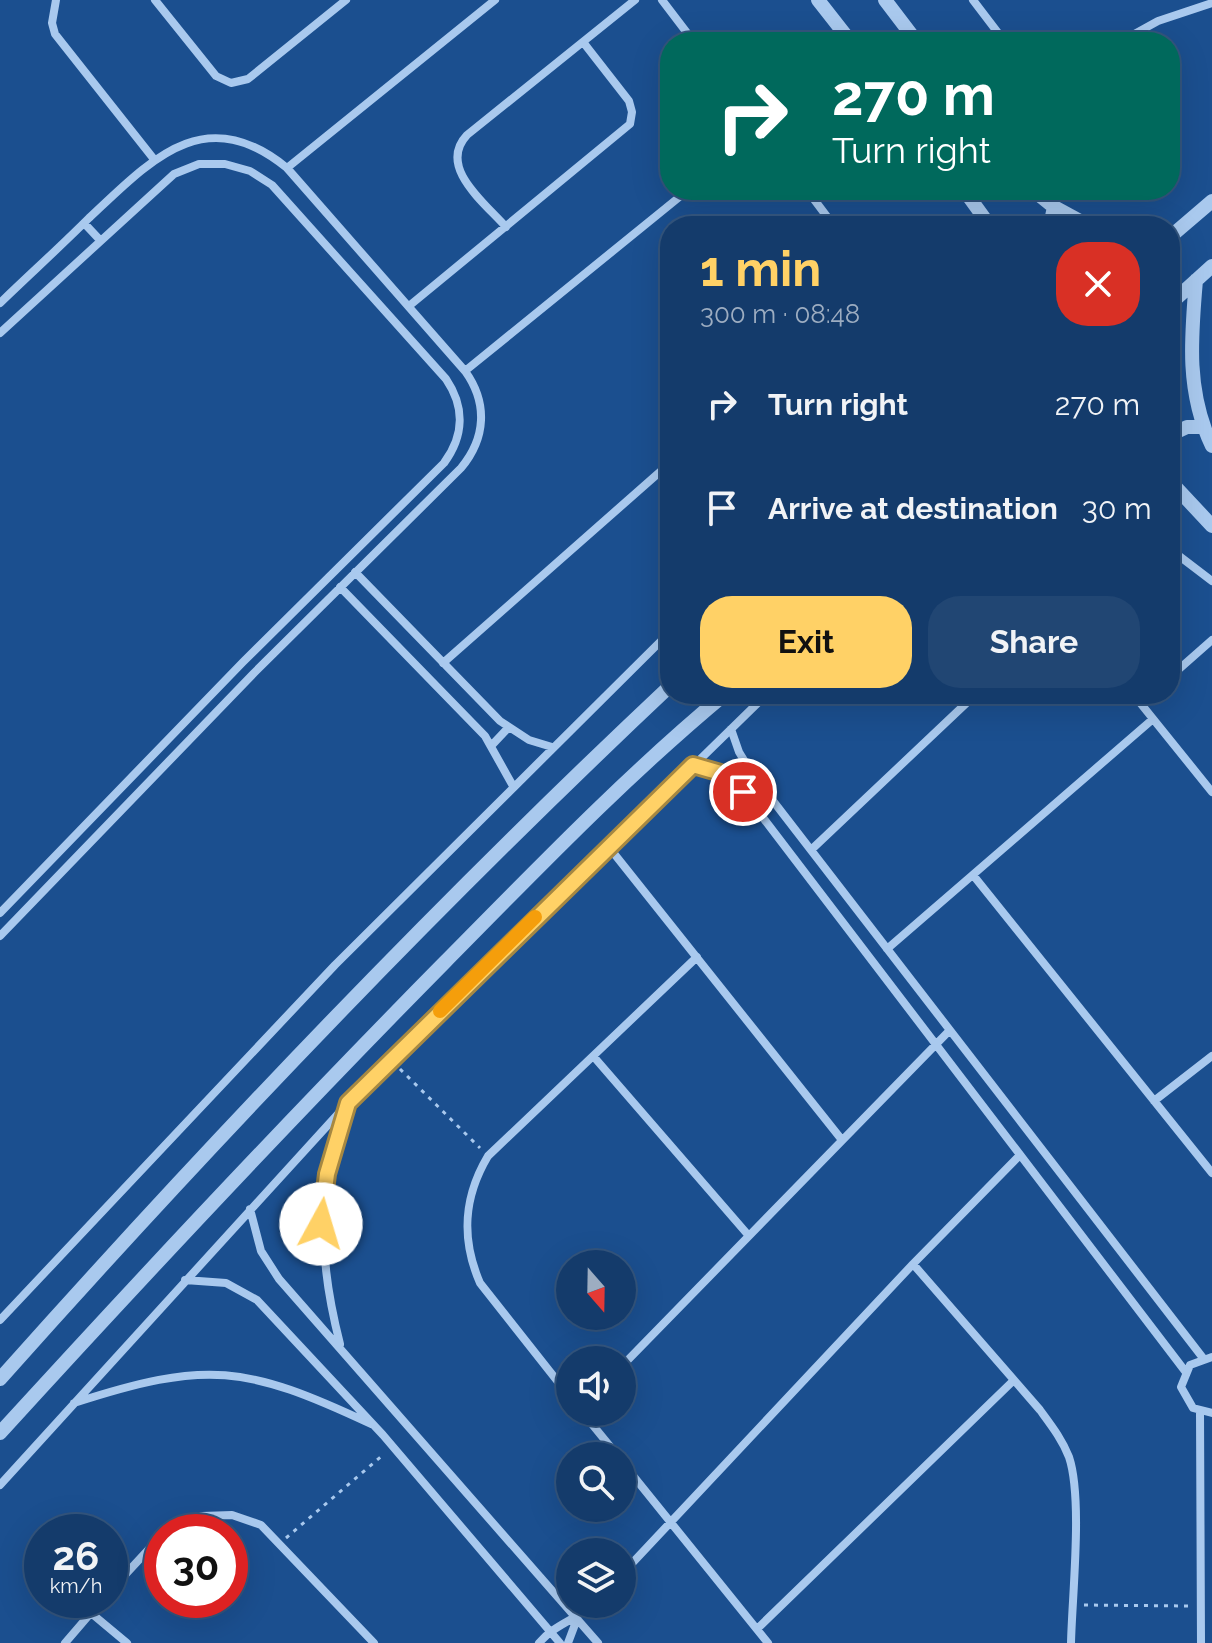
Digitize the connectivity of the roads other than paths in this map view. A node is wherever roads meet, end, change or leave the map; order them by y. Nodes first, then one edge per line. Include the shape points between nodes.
1 (56, 0) edge
2 (155, 0) edge
3 (346, 0) edge
4 (495, 0) edge
5 (635, 0) edge
6 (662, 0) edge
7 (818, 0) edge
8 (885, 0) edge
9 (973, 0) edge
10 (1212, 3) edge
11 (334, 4) edge
12 (686, 32) edge
13 (843, 32) edge
14 (909, 32) edge
15 (997, 32) edge
16 (1138, 32) edge
17 (583, 42) junction
18 (153, 158) junction
19 (287, 168) junction
20 (676, 200) edge
21 (1045, 200) edge
22 (1212, 201) edge
23 (1054, 207) junction
24 (1052, 216) edge
25 (1071, 216) edge
26 (84, 223) junction
27 (506, 227) junction
28 (1180, 228) edge
29 (99, 239) junction
30 (1212, 266) edge
31 (1196, 280) junction
32 (1180, 295) edge
33 (0, 303) edge
34 (409, 306) junction
35 (0, 333) edge
36 (465, 371) junction
37 (1204, 427) junction
38 (1180, 430) edge
39 (1212, 446) edge
40 (660, 472) edge
41 (1180, 492) edge
42 (1212, 526) edge
43 (350, 556) junction
44 (1180, 557) edge
45 (358, 569) junction
46 (1212, 581) edge
47 (340, 587) junction
48 (1212, 640) edge
49 (660, 642) edge
50 (443, 663) junction
51 (1180, 668) edge
52 (467, 688) junction
53 (660, 696) edge
54 (452, 702) junction
55 (714, 704) edge
56 (757, 704) edge
57 (965, 704) edge
58 (1141, 704) edge
59 (1153, 719) junction
60 (508, 728) junction
61 (731, 729) junction
62 (492, 745) junction
63 (552, 747) junction
64 (693, 765) junction
65 (513, 786) junction
66 (1212, 792) edge
67 (608, 846) junction
68 (811, 850) junction
69 (973, 875) junction
70 (0, 913) edge
71 (0, 936) edge
72 (887, 949) junction
73 (697, 957) junction
74 (950, 1030) junction
75 (936, 1045) junction
76 (1212, 1056) edge
77 (594, 1057) junction
78 (1154, 1101) junction
79 (348, 1103) junction
80 (842, 1140) junction
81 (1020, 1155) junction
82 (1212, 1173) edge
83 (250, 1209) junction
84 (749, 1236) junction
85 (913, 1264) junction
86 (185, 1280) junction
87 (0, 1320) edge
88 (340, 1345) junction
89 (636, 1352) edge
90 (1207, 1357) edge
91 (1185, 1371) junction
92 (0, 1379) edge
93 (556, 1380) edge
94 (1014, 1380) junction
95 (73, 1403) junction
96 (1200, 1412) junction
97 (1212, 1413) edge
98 (593, 1426) edge
99 (376, 1427) junction
100 (0, 1433) edge
101 (607, 1442) edge
102 (636, 1479) edge
103 (0, 1485) edge
104 (248, 1521) edge
105 (673, 1524) junction
106 (144, 1555) edge
107 (636, 1560) edge
108 (128, 1572) edge
109 (87, 1618) edge
110 (97, 1618) edge
111 (577, 1619) junction
112 (757, 1629) junction
113 (550, 1630) junction
114 (65, 1643) edge
115 (127, 1643) edge
116 (374, 1643) edge
117 (539, 1643) edge
118 (560, 1643) edge
119 (568, 1643) edge
120 (598, 1643) edge
121 (768, 1643) edge
122 (1071, 1643) edge
123 (1201, 1643) edge

1 - 18 street via 55,34
2 - 11 street via 216,76 231,83 248,79
3 - 11 street
4 - 19 street
5 - 17 street
6 - 12 street
7 - 13 street
8 - 14 street
9 - 15 street
10 - 16 street
17 - 27 street via 629,101 630,124
17 - 27 street via 458,147 462,176
18 - 19 street via 182,144 222,139 261,150
18 - 26 street
19 - 34 street
20 - 36 street
21 - 23 street
22 - 28 street
23 - 24 street
23 - 25 street
26 - 29 street
26 - 33 street
27 - 34 street
29 - 35 street
29 - 43 street via 163,181 186,168 212,163 250,171 272,185 446,379 461,421 451,454
30 - 31 street
31 - 32 street
31 - 37 street via 1191,367
34 - 36 street
36 - 45 street via 482,414 475,449
37 - 38 street
37 - 39 street
40 - 50 street
41 - 42 street
43 - 45 street
43 - 70 street
44 - 46 street
45 - 47 street
45 - 50 street
47 - 54 street
47 - 71 street
48 - 51 street
49 - 63 street
50 - 52 street
52 - 54 street
52 - 60 street
53 - 92 street via 388,962
54 - 62 street
55 - 100 street via 590,815 356,1052
56 - 61 street
57 - 68 street
58 - 59 street
59 - 66 street
59 - 69 street
60 - 62 street
60 - 63 street
61 - 64 street
61 - 68 street via 746,764
62 - 65 street
63 - 65 street
64 - 67 street
64 - 75 street via 715,769 738,785
65 - 87 street via 223,1082
67 - 73 street
67 - 79 street
68 - 72 street
69 - 72 street
69 - 78 street
72 - 74 street
73 - 77 street
73 - 80 street
74 - 75 street
74 - 90 street
75 - 80 street
75 - 81 street
76 - 78 street
77 - 84 street
77 - 93 street via 488,1156 467,1209 472,1266 490,1299
78 - 82 street
79 - 83 street
79 - 88 street via 327,1174 321,1224 324,1274
80 - 84 street
81 - 85 street
81 - 91 street
83 - 86 street
83 - 88 street via 269,1266
84 - 89 street
85 - 94 street
85 - 105 street
86 - 95 street
86 - 99 street via 211,1280 247,1292
88 - 111 street
90 - 91 street
91 - 96 street via 1183,1395
94 - 112 street
94 - 122 street via 1057,1432 1075,1485
95 - 99 street via 174,1375 232,1375 289,1387
95 - 103 street
96 - 97 street
96 - 123 street
98 - 101 street
99 - 113 street
102 - 105 street
104 - 116 street via 261,1525
105 - 107 street
105 - 112 street
106 - 108 street
109 - 114 street
110 - 115 street
111 - 113 street
111 - 119 street
111 - 120 street
112 - 121 street
113 - 117 street
113 - 118 street

